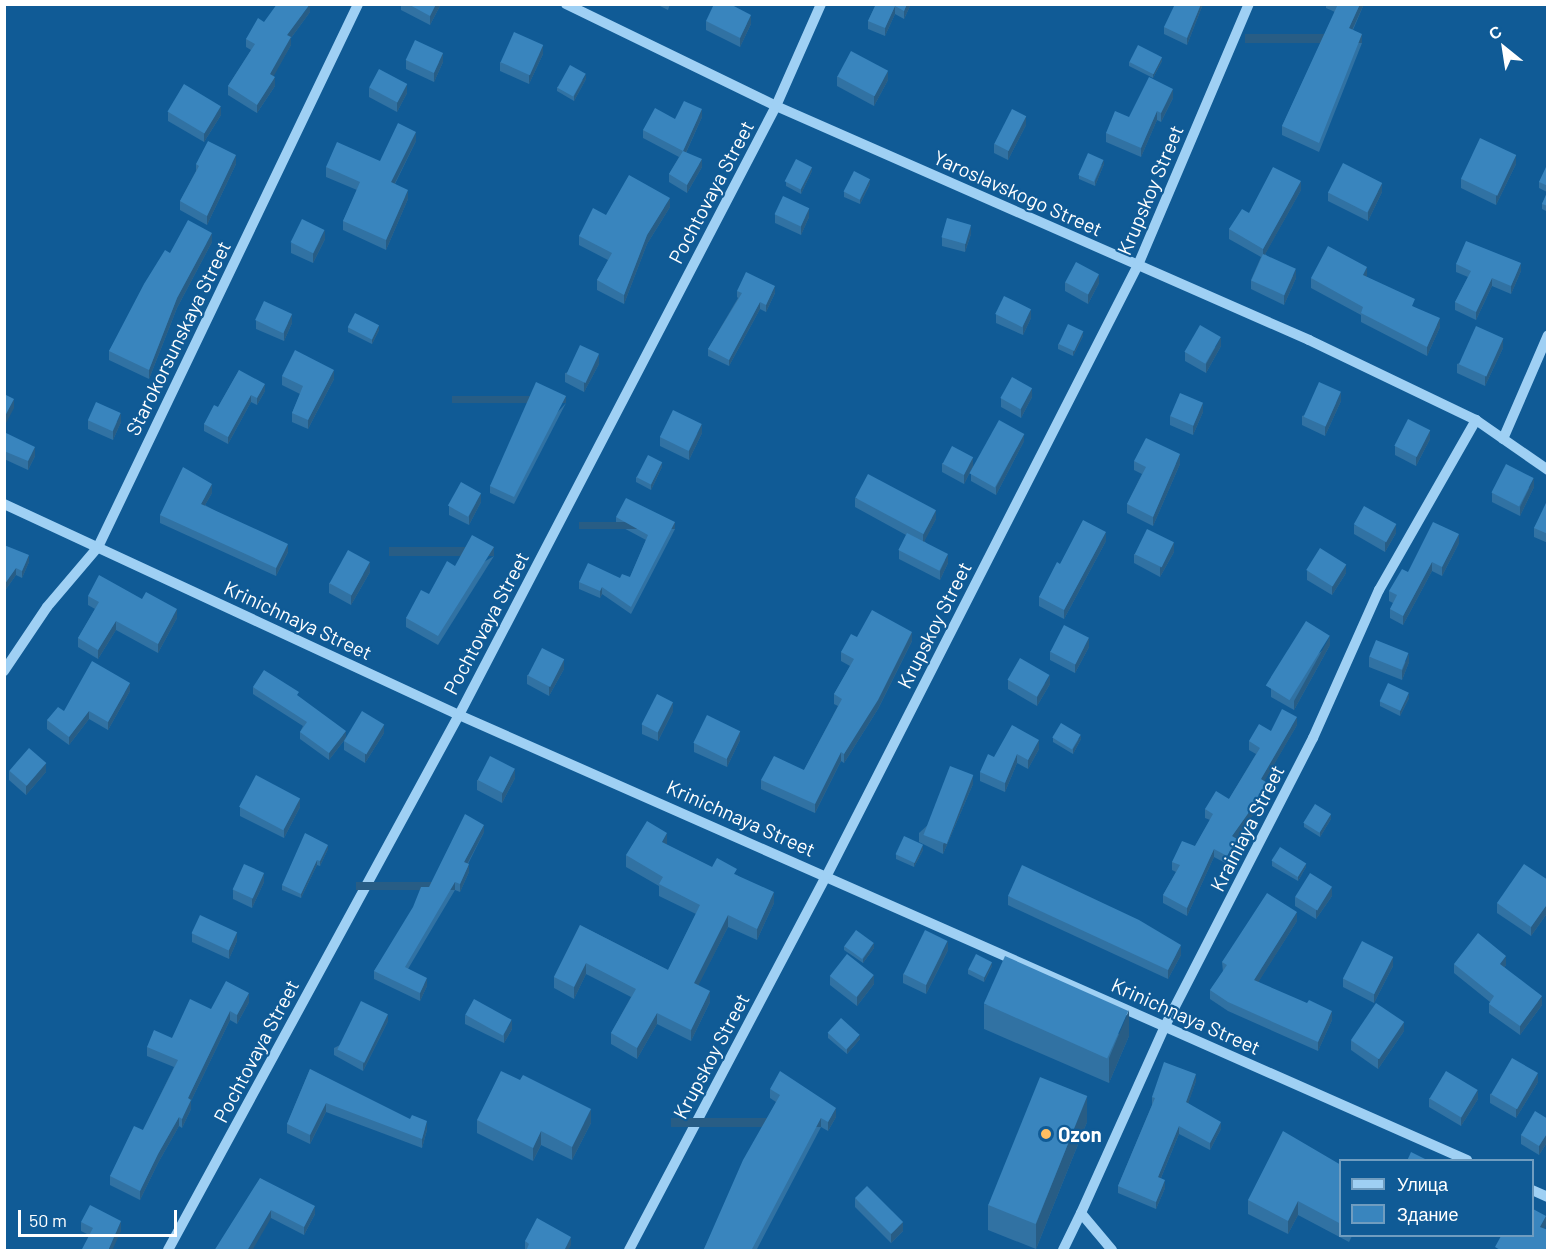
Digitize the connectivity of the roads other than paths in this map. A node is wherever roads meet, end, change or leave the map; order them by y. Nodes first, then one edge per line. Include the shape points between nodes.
1 (358, 4) edge
2 (566, 4) edge
3 (821, 4) edge
4 (1249, 4) edge
5 (776, 106) junction
6 (1138, 264) junction
7 (1548, 335) edge
8 (1476, 420) junction
9 (1503, 439) junction
10 (1548, 470) edge
11 (4, 504) edge
12 (98, 547) junction
13 (4, 671) edge
14 (459, 715) junction
15 (827, 875) junction
16 (1165, 1026) junction
17 (1463, 1159) edge
18 (1534, 1190) edge
19 (1548, 1197) edge
20 (1081, 1213) junction
21 (168, 1251) edge
22 (629, 1251) edge
23 (1063, 1251) edge
24 (1112, 1251) edge

1 - 12 street, Starokorsunskaya Street
2 - 5 street, Yaroslavskogo Street
3 - 5 street, Pochtovaya Street
4 - 6 street, Krupskoy Street
5 - 6 street, Yaroslavskogo Street
5 - 14 street, Pochtovaya Street
6 - 8 street, Yaroslavskogo Street
6 - 15 street, Krupskoy Street
7 - 9 street
8 - 9 street, Yaroslavskogo Street
8 - 16 street, Krainiaya Street via 1379,591 1313,738
9 - 10 street, Yaroslavskogo Street
11 - 12 street, Krinichnaya Street
12 - 13 street, Starokorsunskaya Street via 47,607
12 - 14 street, Krinichnaya Street
14 - 15 street, Krinichnaya Street
14 - 21 street, Pochtovaya Street
15 - 16 street, Krinichnaya Street
15 - 22 street, Krupskoy Street
16 - 17 street, Krinichnaya Street
16 - 20 street, Krainiaya Street
18 - 19 street
20 - 23 street, Krainiaya Street
20 - 24 street

